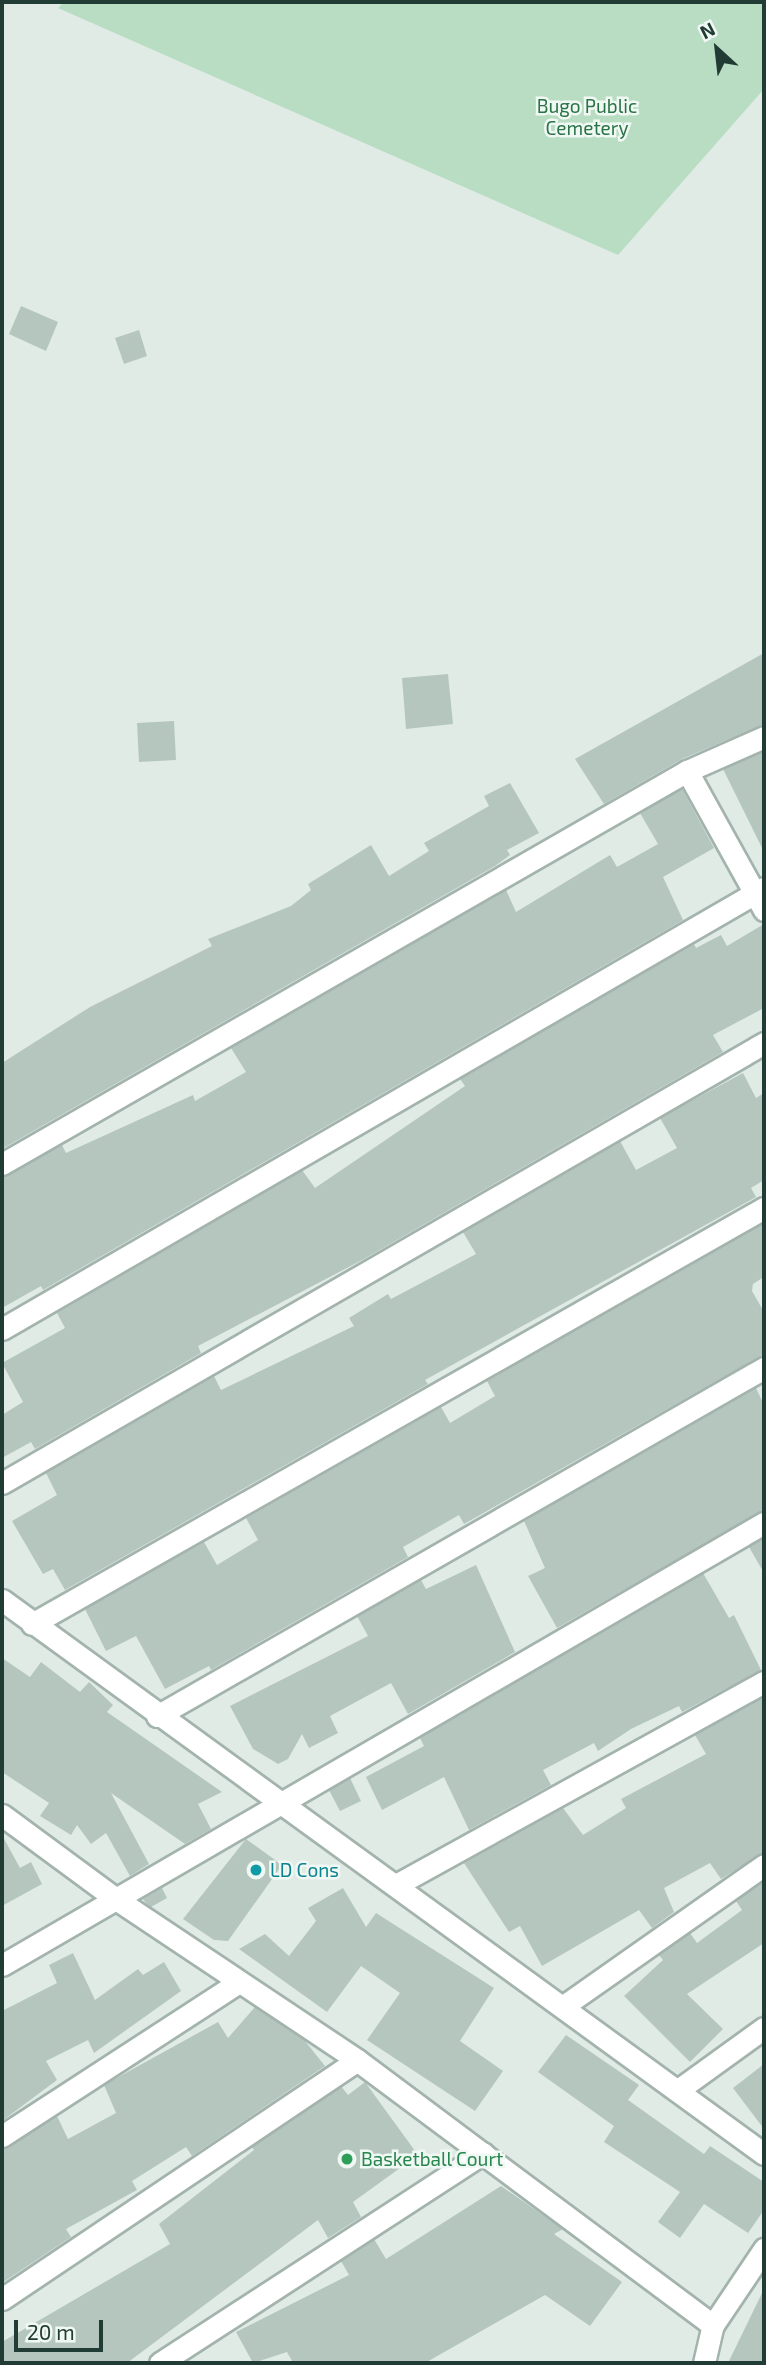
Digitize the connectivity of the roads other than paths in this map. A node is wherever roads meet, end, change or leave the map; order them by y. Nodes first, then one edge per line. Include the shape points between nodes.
1 (764, 737) edge
2 (687, 771) junction
3 (761, 897) edge
4 (764, 1043) edge
5 (2, 1164) edge
6 (764, 1208) edge
7 (2, 1329) edge
8 (764, 1368) edge
9 (2, 1483) edge
10 (764, 1523) edge
11 (2, 1600) edge
12 (32, 1624) junction
13 (764, 1682) edge
14 (157, 1716) junction
15 (282, 1804) junction
16 (2, 1815) edge
17 (764, 1865) edge
18 (396, 1885) junction
19 (116, 1899) junction
20 (2, 1965) edge
21 (239, 1982) junction
22 (565, 2005) junction
23 (764, 2028) edge
24 (357, 2060) junction
25 (678, 2090) junction
26 (2, 2136) edge
27 (483, 2153) junction
28 (764, 2154) edge
29 (764, 2249) edge
30 (2, 2299) edge
31 (713, 2325) junction
32 (160, 2363) edge
33 (704, 2363) edge

1 - 2 street
2 - 3 street
2 - 5 street
3 - 7 street
4 - 9 street
6 - 12 street
8 - 14 street
10 - 15 street
11 - 12 street
12 - 14 street
13 - 18 street
14 - 15 street
15 - 18 street
15 - 19 street
16 - 19 street
17 - 22 street
18 - 22 street
19 - 20 street
19 - 21 street
21 - 24 street
21 - 26 street
22 - 25 street
23 - 25 street
24 - 27 street
24 - 30 street
25 - 28 street
27 - 31 street
27 - 32 street
29 - 31 street
31 - 33 street

